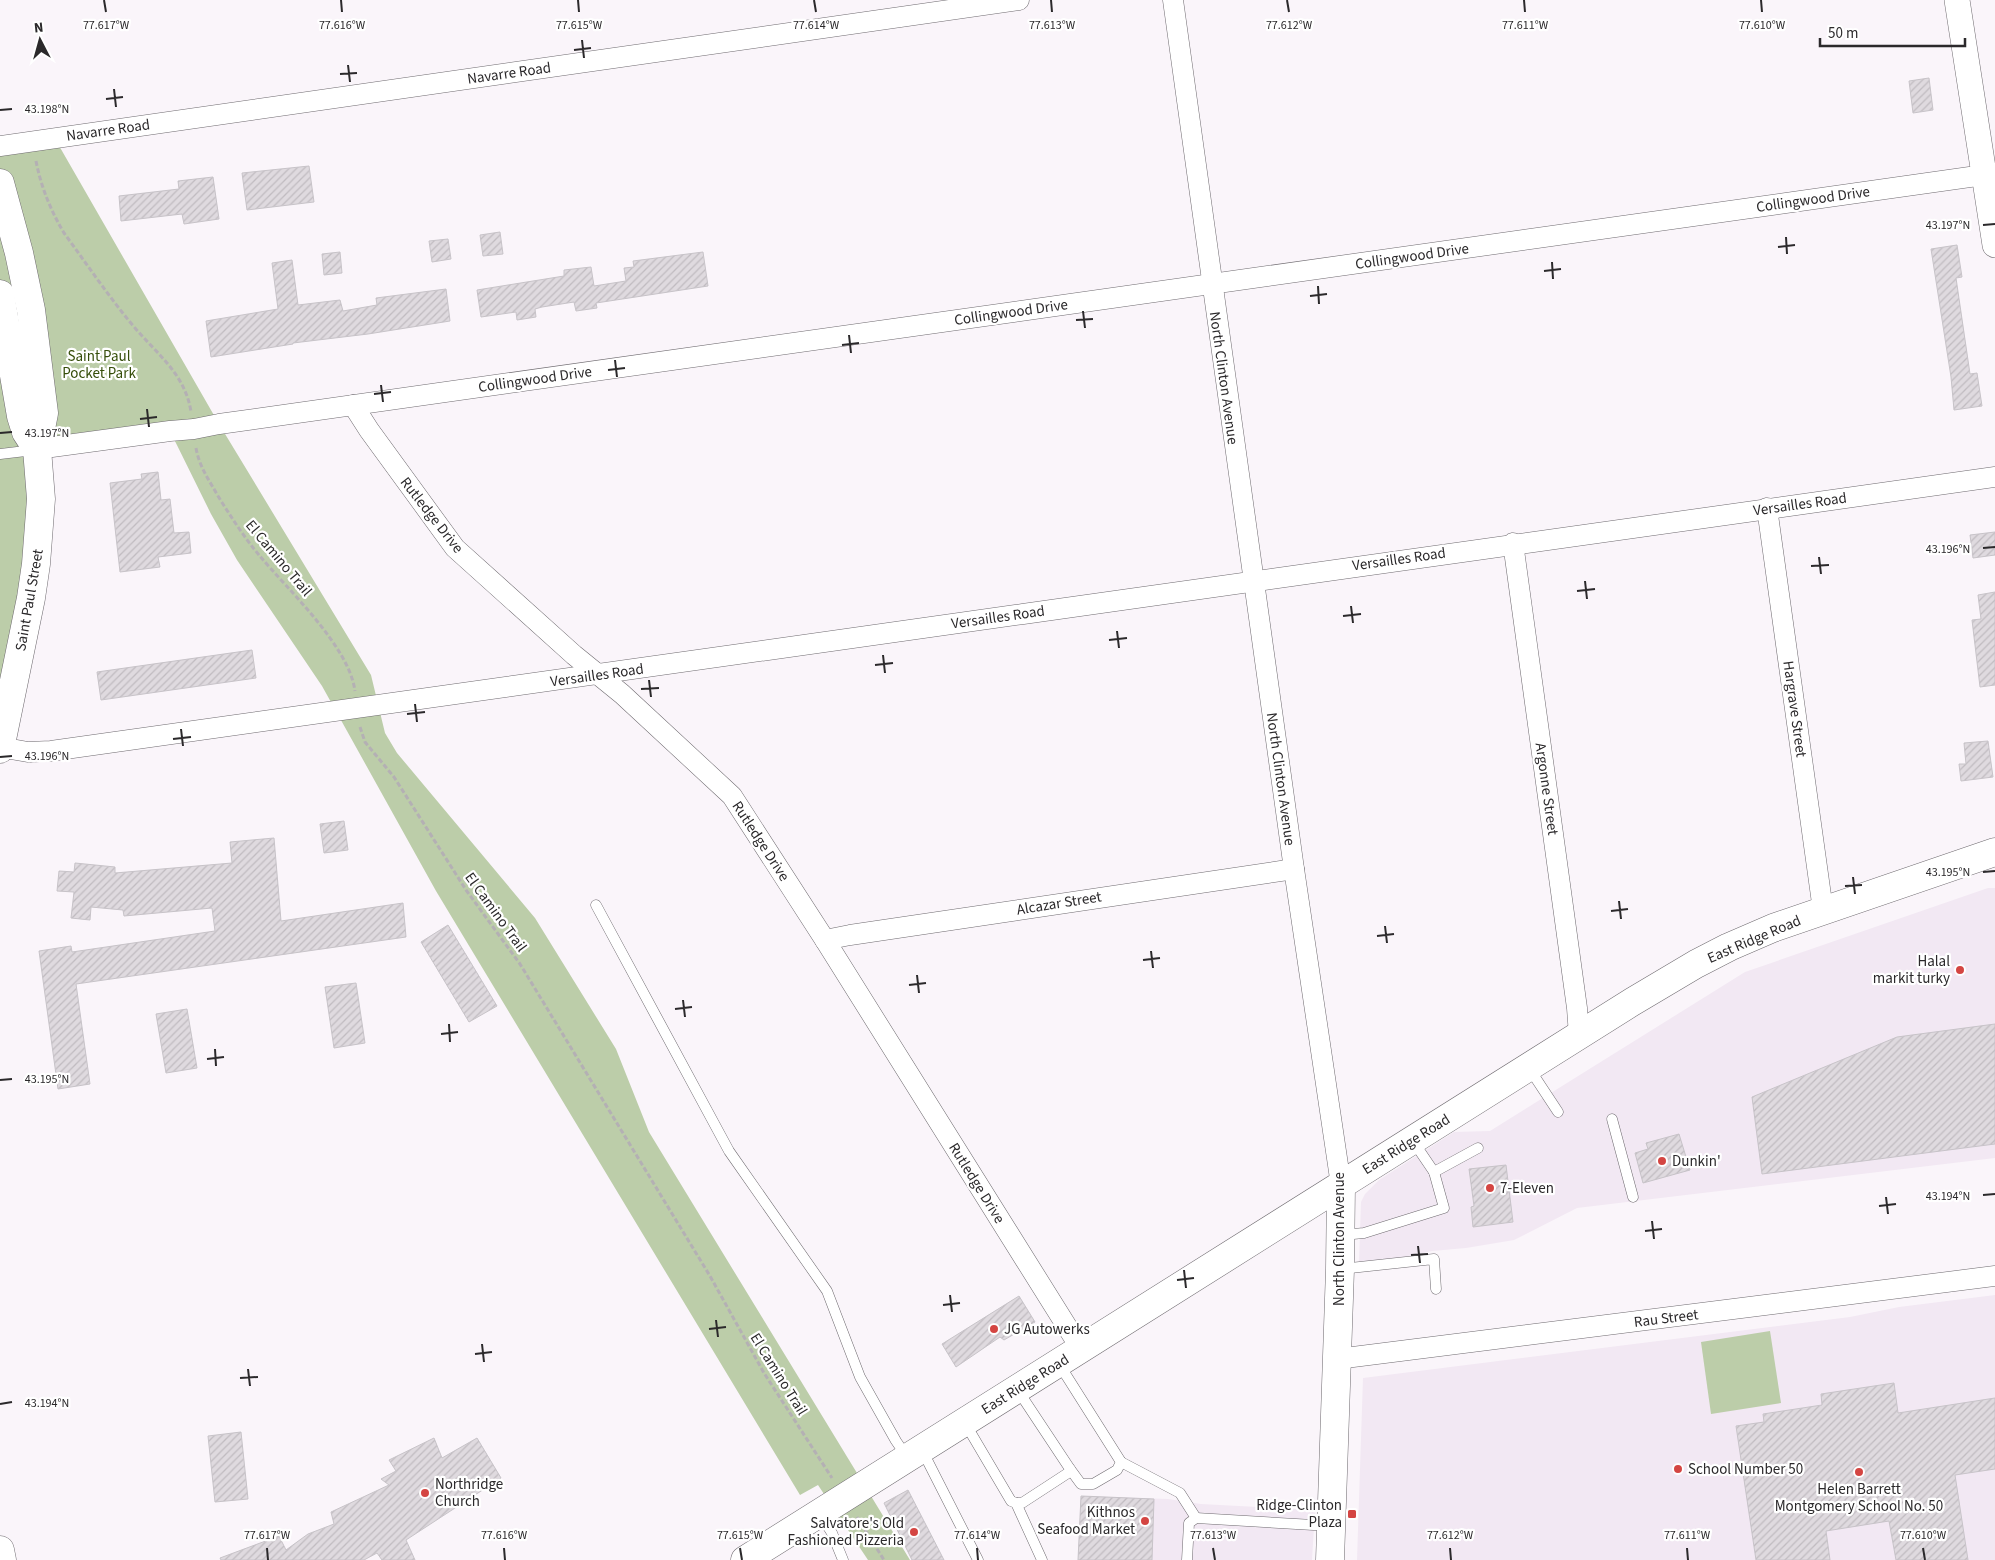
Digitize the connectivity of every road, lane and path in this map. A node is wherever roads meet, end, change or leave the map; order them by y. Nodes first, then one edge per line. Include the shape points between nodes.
1 (1019, 0) edge
2 (1173, 0) edge
3 (1957, 0) edge
4 (0, 146) edge
5 (36, 161) dead end
6 (1984, 175) junction
7 (0, 183) edge
8 (1995, 245) edge
9 (1211, 284) junction
10 (0, 294) edge
11 (353, 405) junction
12 (194, 429) junction
13 (37, 449) junction
14 (0, 454) edge
15 (1995, 477) edge
16 (1767, 508) junction
17 (1513, 543) junction
18 (1253, 580) junction
19 (598, 675) junction
20 (358, 709) junction
21 (0, 748) edge
22 (1995, 852) edge
23 (1294, 869) junction
24 (596, 905) dead end
25 (1823, 910) junction
26 (825, 940) junction
27 (1579, 1035) junction
28 (1529, 1067) junction
29 (1558, 1112) dead end
30 (1612, 1119) dead end
31 (1412, 1140) junction
32 (1478, 1148) dead end
33 (1434, 1172) junction
34 (1341, 1185) junction
35 (1633, 1197) dead end
36 (1341, 1236) junction
37 (1340, 1269) junction
38 (1995, 1276) edge
39 (1436, 1289) dead end
40 (1081, 1348) junction
41 (1336, 1359) junction
42 (1058, 1363) junction
43 (1017, 1389) junction
44 (965, 1422) junction
45 (915, 1453) junction
46 (1121, 1462) junction
47 (1070, 1469) junction
48 (834, 1480) dead end
49 (1016, 1504) junction
50 (854, 1512) dead end
51 (819, 1514) junction
52 (1196, 1518) junction
53 (1331, 1526) junction
54 (0, 1550) edge
55 (755, 1557) edge
56 (2, 1560) edge
57 (843, 1560) edge
58 (884, 1560) edge
59 (978, 1560) edge
60 (1042, 1560) edge
61 (1188, 1560) edge
62 (1330, 1560) edge

1 - 4 street, Navarre Road
2 - 9 street, North Clinton Avenue
3 - 6 street
5 - 12 path, El Camino Trail via 44,192 64,233 130,322 183,384
6 - 8 street
6 - 9 street, Collingwood Drive
7 - 13 main road, Saint Paul Street via 24,273 37,346 44,413
9 - 11 street, Collingwood Drive
9 - 18 street, North Clinton Avenue
10 - 13 main road, Saint Paul Street via 21,416
11 - 12 street, Collingwood Drive
11 - 19 street, Rutledge Drive via 455,548
12 - 13 street, Collingwood Drive
12 - 20 path, El Camino Trail via 198,459 204,472 248,542 326,633 351,674
13 - 14 lane
13 - 21 main road, Saint Paul Street via 41,499 36,564
15 - 16 street, Versailles Road
16 - 17 street, Versailles Road
16 - 25 street, Hargrave Street
17 - 18 street, Versailles Road
17 - 27 street, Argonne Street
18 - 19 street, Versailles Road
18 - 23 street, North Clinton Avenue
19 - 20 street, Versailles Road
19 - 26 street, Rutledge Drive via 732,796
20 - 21 street, Versailles Road via 51,751
20 - 48 path, El Camino Trail via 364,742 394,777 466,890 520,964 710,1276 764,1374
22 - 25 main road, East Ridge Road
23 - 26 street, Alcazar Street
23 - 34 street, North Clinton Avenue
24 - 45 lane via 729,1151 827,1291 860,1377 896,1441
25 - 27 main road, East Ridge Road via 1729,947
26 - 40 street, Rutledge Drive
27 - 28 main road, East Ridge Road
28 - 29 lane
28 - 31 main road, East Ridge Road
30 - 35 lane
31 - 33 lane
31 - 34 main road, East Ridge Road
32 - 33 lane
33 - 36 lane via 1444,1208 1364,1233
34 - 36 main road, North Clinton Avenue
34 - 40 main road, East Ridge Road
36 - 37 main road, North Clinton Avenue
37 - 39 lane via 1434,1259
37 - 41 main road, North Clinton Avenue
38 - 41 street, Rau Street
40 - 42 main road, East Ridge Road
41 - 53 main road, North Clinton Avenue
42 - 43 main road, East Ridge Road
42 - 46 lane
43 - 44 main road, East Ridge Road
43 - 47 lane
44 - 45 main road, East Ridge Road
44 - 49 lane via 1011,1501
45 - 51 main road, East Ridge Road
45 - 59 lane
46 - 47 lane via 1117,1470 1093,1484 1081,1484
46 - 52 lane via 1180,1493
47 - 49 lane
49 - 60 lane
50 - 58 path
51 - 55 main road, East Ridge Road
51 - 57 lane
52 - 53 lane
52 - 61 lane via 1189,1523
53 - 62 main road, North Clinton Avenue
54 - 56 main road

